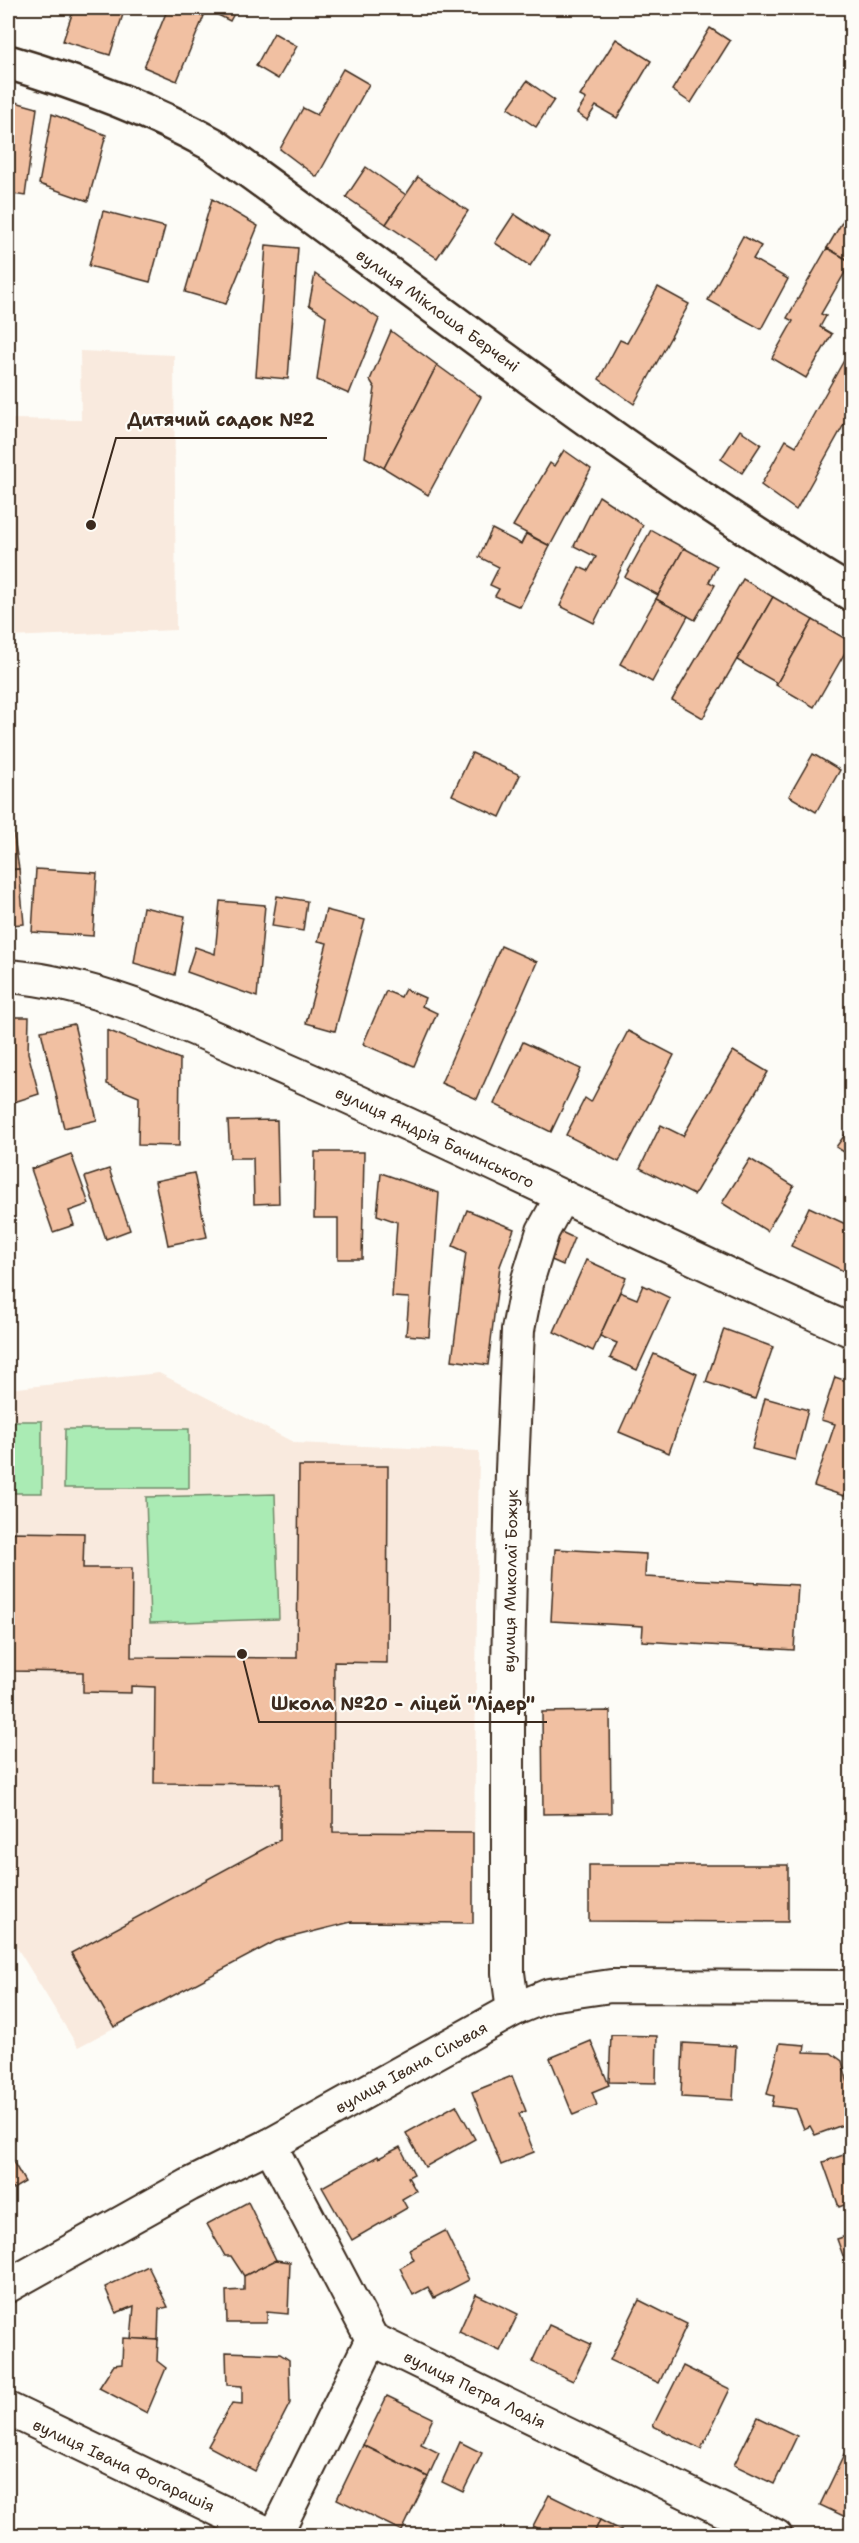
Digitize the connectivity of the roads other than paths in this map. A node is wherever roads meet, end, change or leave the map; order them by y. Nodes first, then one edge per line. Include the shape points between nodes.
1 (8, 62) edge
2 (852, 594) edge
3 (8, 976) edge
4 (562, 1196) junction
5 (852, 1330) edge
6 (852, 1987) edge
7 (513, 2010) junction
8 (270, 2145) junction
9 (8, 2286) edge
10 (372, 2339) junction
11 (8, 2409) edge
12 (274, 2535) edge
13 (776, 2535) edge

1 - 2 street, вулиця Міклоша Берчені via 122,99 212,144 598,428 715,509
3 - 4 street, вулиця Андрія Бачинського via 112,997 184,1025
4 - 5 street, вулиця Андрія Бачинського
4 - 7 street, вулиця Миколаї Божук via 543,1231 518,1330 508,1671 508,1973
6 - 7 street, вулиця Івана Сільвая via 611,1986 549,1995
7 - 8 street, вулиця Івана Сільвая
8 - 9 street, вулиця Івана Сільвая via 189,2185
8 - 10 street
10 - 12 street
10 - 13 street, вулиця Петра Лодія
11 - 12 street, вулиця Івана Фогарашія

